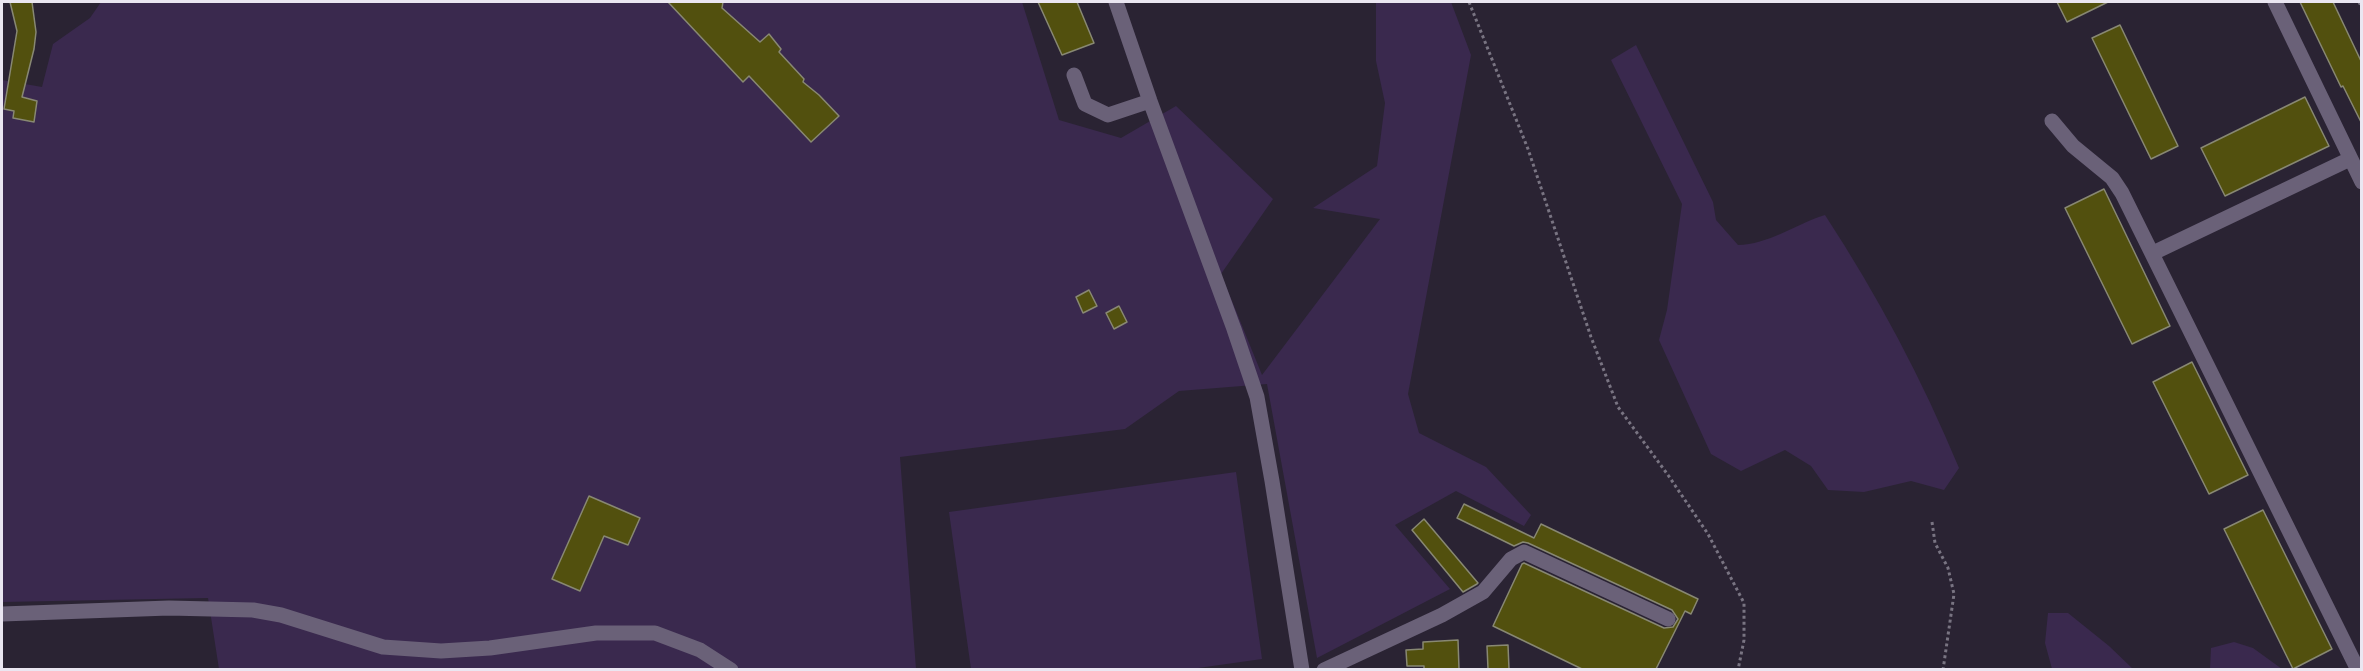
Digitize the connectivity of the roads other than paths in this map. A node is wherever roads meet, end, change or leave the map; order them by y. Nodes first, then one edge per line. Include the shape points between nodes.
1 (1116, 2) edge
2 (2275, 2) edge
3 (1074, 75) dead end
4 (1150, 101) junction
5 (2052, 121) dead end
6 (2350, 159) junction
7 (2361, 182) edge
8 (2153, 254) junction
9 (2, 614) edge
10 (1668, 619) dead end
11 (731, 669) edge
12 (1298, 669) edge
13 (1324, 669) edge
14 (2358, 669) edge

1 - 4 lane
2 - 6 lane
3 - 4 lane via 1085,104 1108,116
4 - 12 lane via 1257,396
5 - 8 lane via 2073,146 2112,178
6 - 7 lane
6 - 8 lane
8 - 14 lane
9 - 11 lane via 169,608 253,610 383,647 441,651 596,633 655,633 700,650
10 - 13 lane via 1524,552 1511,559 1483,592

